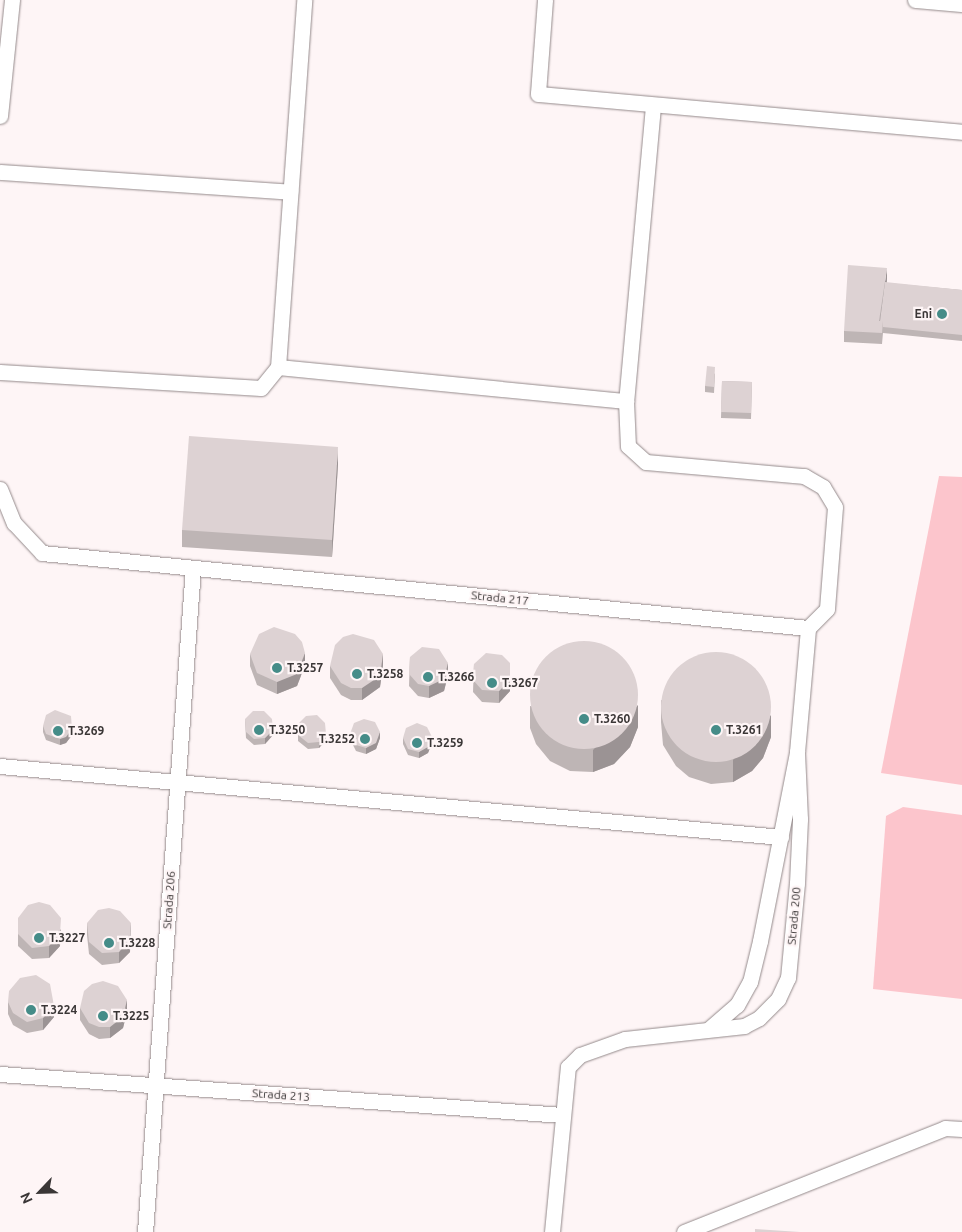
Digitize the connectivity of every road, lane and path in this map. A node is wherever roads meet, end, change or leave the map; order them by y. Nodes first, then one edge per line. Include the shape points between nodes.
1 (12, 0) edge
2 (304, 0) edge
3 (545, 0) edge
4 (915, 0) edge
5 (962, 4) edge
6 (653, 106) junction
7 (0, 116) edge
8 (962, 132) edge
9 (0, 172) edge
10 (290, 192) junction
11 (278, 367) junction
12 (0, 372) edge
13 (626, 401) junction
14 (0, 488) edge
15 (193, 568) junction
16 (808, 628) junction
17 (797, 752) junction
18 (0, 766) edge
19 (178, 781) junction
20 (781, 836) junction
21 (709, 1029) junction
22 (0, 1074) edge
23 (156, 1086) junction
24 (562, 1115) junction
25 (962, 1129) edge
26 (145, 1232) edge
27 (552, 1232) edge
28 (684, 1232) edge

1 - 7 lane
2 - 10 lane
3 - 6 lane via 538,94
4 - 5 lane
6 - 8 lane
6 - 13 lane
9 - 10 lane
10 - 11 lane
11 - 12 lane via 261,388
11 - 13 lane
13 - 16 lane via 628,446 646,462 804,476 823,487 834,507 827,609
14 - 15 lane, Strada 217 via 14,523 42,553
15 - 16 lane, Strada 217
15 - 19 lane, Strada 206
16 - 17 lane, Strada 200
17 - 20 lane, Strada 200
17 - 21 lane, Strada 200 via 800,819 788,978 778,999 759,1018 744,1026
18 - 19 lane
19 - 20 lane
19 - 23 lane, Strada 206
20 - 21 lane, Strada 200 via 750,982 737,1005
21 - 24 lane, Strada 200 via 625,1039 580,1054 568,1067
22 - 23 lane, Strada 213
23 - 24 lane, Strada 213
23 - 26 lane, Strada 206
24 - 27 lane, Strada 200
25 - 28 lane via 945,1128

